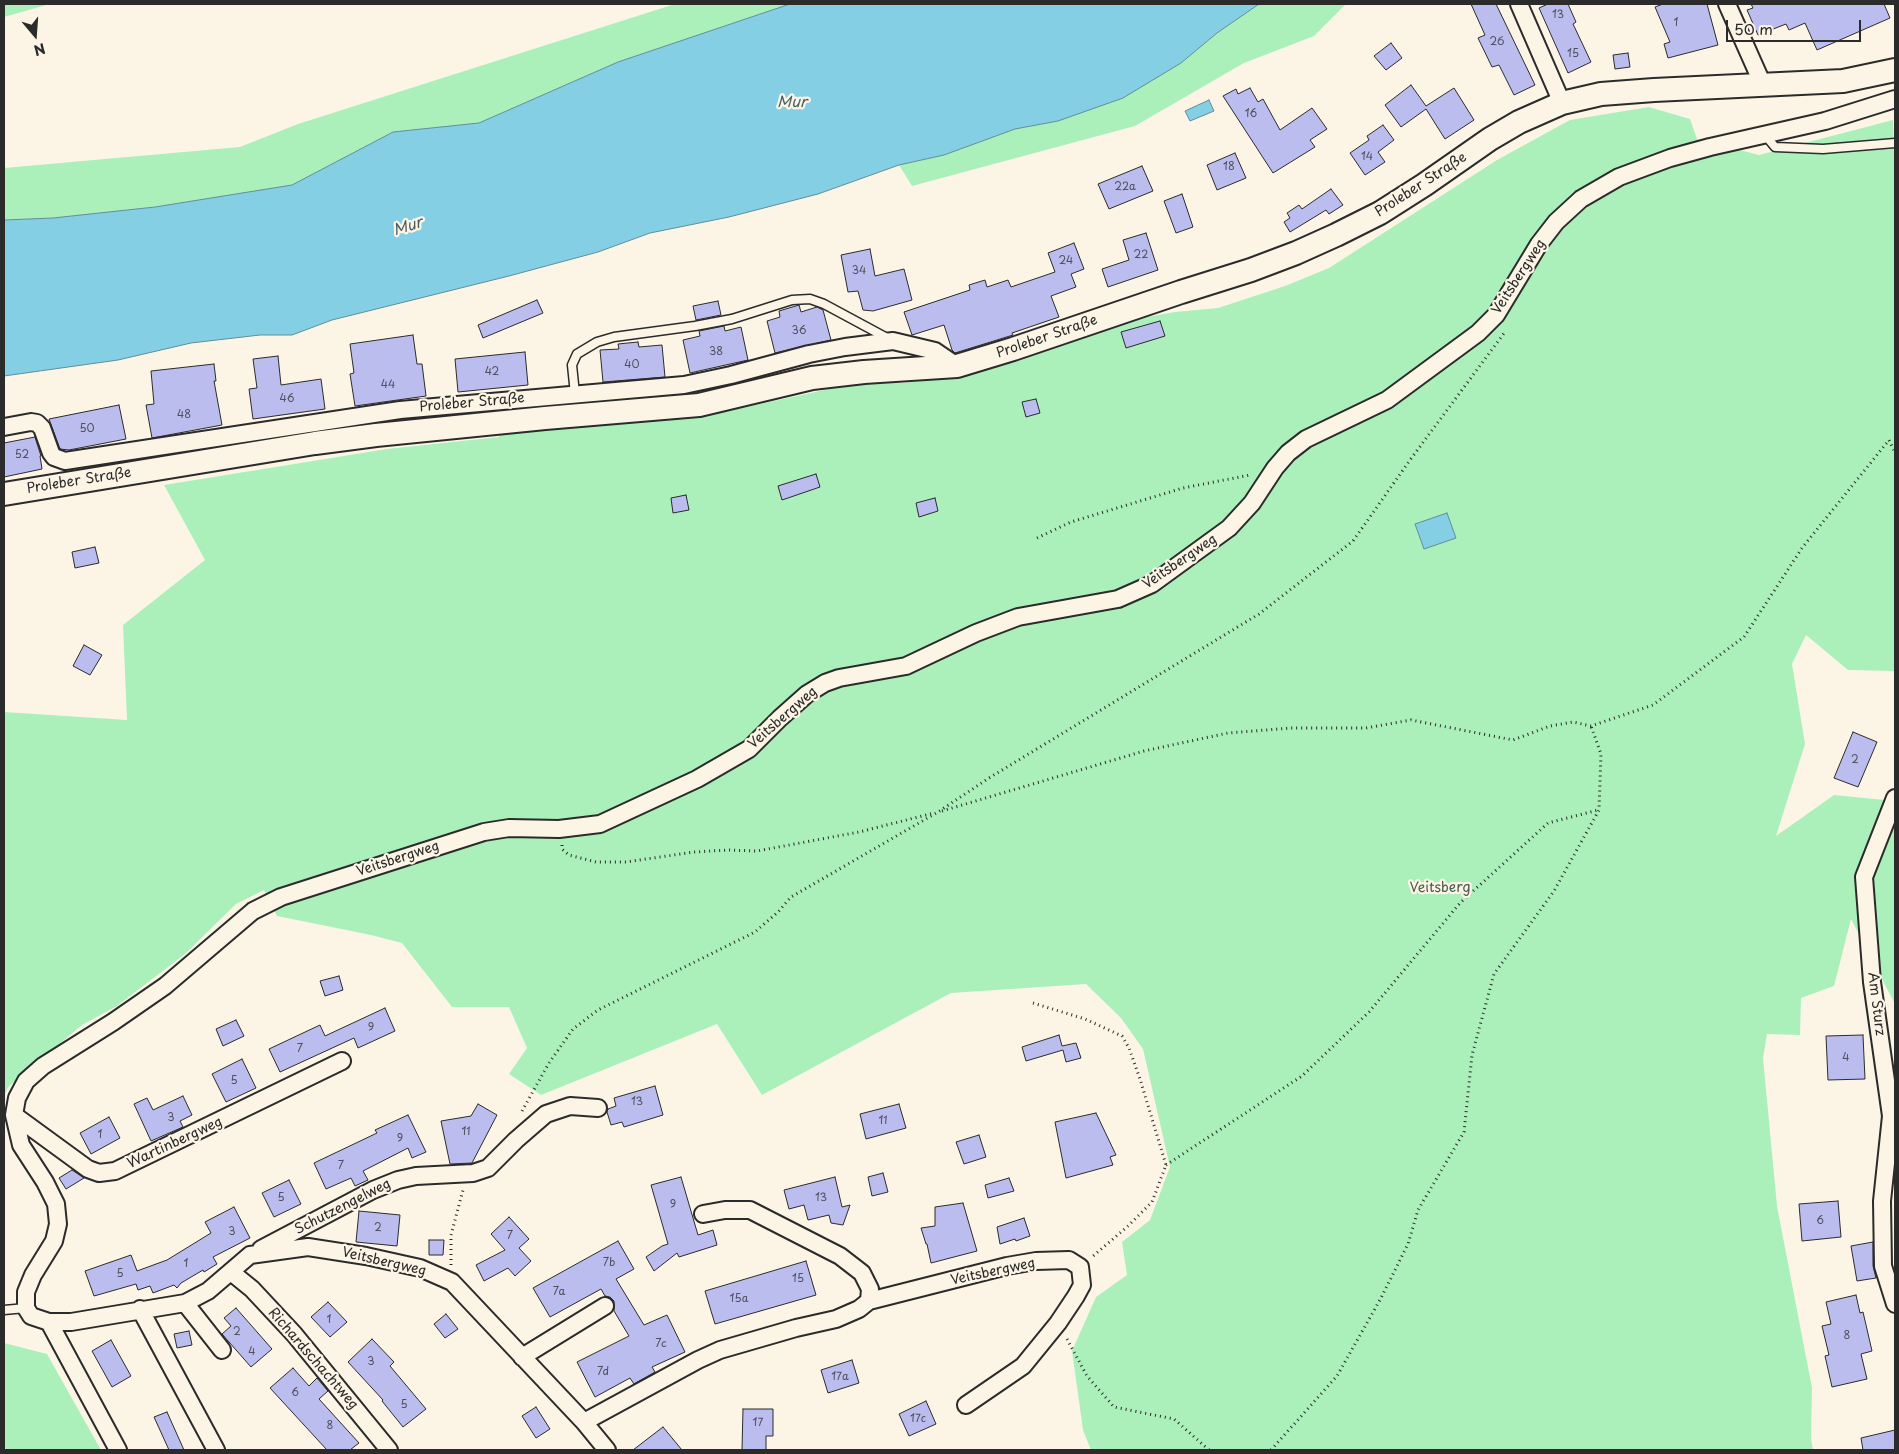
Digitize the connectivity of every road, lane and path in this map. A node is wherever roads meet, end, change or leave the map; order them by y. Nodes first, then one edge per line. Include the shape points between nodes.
1 (1519, 4) edge
2 (1727, 4) edge
3 (1895, 70) edge
4 (1763, 85) junction
5 (1895, 100) edge
6 (1562, 104) junction
7 (1764, 134) junction
8 (1895, 143) edge
9 (1507, 330) dead end
10 (893, 341) junction
11 (957, 366) junction
12 (575, 394) junction
13 (4, 427) edge
14 (1895, 453) edge
15 (1275, 468) junction
16 (4, 494) edge
17 (1037, 538) dead end
18 (1591, 726) junction
19 (1895, 798) edge
20 (1599, 810) junction
21 (938, 812) junction
22 (559, 829) junction
23 (1033, 1004) dead end
24 (342, 1061) dead end
25 (598, 1108) dead end
26 (14, 1115) junction
27 (517, 1118) dead end
28 (1166, 1165) junction
29 (473, 1173) junction
30 (703, 1214) dead end
31 (250, 1256) junction
32 (1080, 1267) junction
33 (231, 1272) junction
34 (452, 1282) junction
35 (869, 1300) junction
36 (185, 1303) junction
37 (1895, 1304) edge
38 (605, 1306) dead end
39 (26, 1308) junction
40 (140, 1309) junction
41 (4, 1310) edge
42 (49, 1322) junction
43 (1058, 1323) junction
44 (222, 1350) dead end
45 (522, 1356) junction
46 (966, 1405) dead end
47 (584, 1422) junction
48 (118, 1450) edge
49 (216, 1450) edge
50 (389, 1450) edge
51 (607, 1450) edge
52 (1209, 1450) edge
53 (1271, 1450) edge

1 - 6 street
2 - 4 street
3 - 4 main road, Proleber Straße via 1843,81
4 - 6 main road, Proleber Straße via 1601,94
5 - 7 street, Veitsbergweg via 1825,121
6 - 11 main road, Proleber Straße via 1490,139 1380,213 1296,253
7 - 8 lane via 1776,147 1823,149
7 - 15 street, Veitsbergweg via 1670,158 1619,177 1581,199 1556,222 1539,244 1496,315 1478,333 1387,400 1306,438
9 - 21 path via 1354,541 1259,614
10 - 11 street, Proleber Straße via 935,352
10 - 12 street, Proleber Straße via 809,354 684,385
10 - 12 lane via 810,298 792,300 732,319 597,342 577,354 572,365
11 - 16 main road, Proleber Straße via 812,378 699,405 315,443
12 - 13 street, Proleber Straße via 400,410 65,461 51,453 37,423
14 - 18 path via 1889,440 1802,548 1744,637 1653,705
15 - 17 path via 1183,488 1071,522
15 - 22 street, Veitsbergweg via 1252,503 1229,528 1152,584 1118,599 1018,617 906,666 825,683 807,694 749,749 698,779 600,824
18 - 20 path via 1601,754
18 - 21 path via 1574,722 1550,726 1513,740 1411,720 1366,728 1228,732 1144,752
19 - 37 street, Am Sturz via 1864,877 1872,982 1891,1116 1882,1201 1883,1266
20 - 28 path via 1548,823 1460,903 1369,1012 1302,1076
20 - 53 path via 1554,891 1494,974 1472,1055 1464,1132 1418,1210 1408,1244 1381,1298 1337,1376
21 - 22 path via 859,832 756,851 694,852 626,862 596,862 569,856 562,848
21 - 27 path via 791,897 755,932 598,1010 572,1029
22 - 26 street, Veitsbergweg via 509,828 475,835 281,897 253,911 165,986 43,1066 26,1081 17,1098
23 - 28 path via 1085,1019 1122,1036 1140,1079
24 - 26 street, Wartinbergweg via 115,1171 88,1169
25 - 29 street, Schutzengelweg via 570,1106 546,1114 488,1168
26 - 39 street, Veitsbergweg via 21,1145 56,1204 58,1224 54,1241 26,1292
28 - 32 path via 1152,1202
29 - 31 street, Schutzengelweg via 398,1180 373,1190
29 - 34 path via 461,1197 451,1235
30 - 35 street via 750,1210 840,1256 862,1273 870,1289
31 - 33 street
31 - 34 street, Veitsbergweg via 308,1247 420,1268
32 - 35 street, Veitsbergweg via 1069,1260 1036,1261
32 - 43 street via 1082,1285
33 - 36 street via 208,1291
33 - 50 street, Richardschachtweg via 252,1289 294,1334
34 - 45 street, Veitsbergweg
35 - 47 street, Veitsbergweg via 859,1309 836,1318 720,1350
36 - 40 street
36 - 44 street
38 - 45 street
39 - 41 lane
39 - 42 street via 31,1316
40 - 42 street via 71,1322
40 - 49 street
42 - 48 street
43 - 46 street via 1023,1366
43 - 52 path via 1087,1376 1114,1407 1174,1419
45 - 47 street, Veitsbergweg
47 - 51 street, Veitsbergweg

